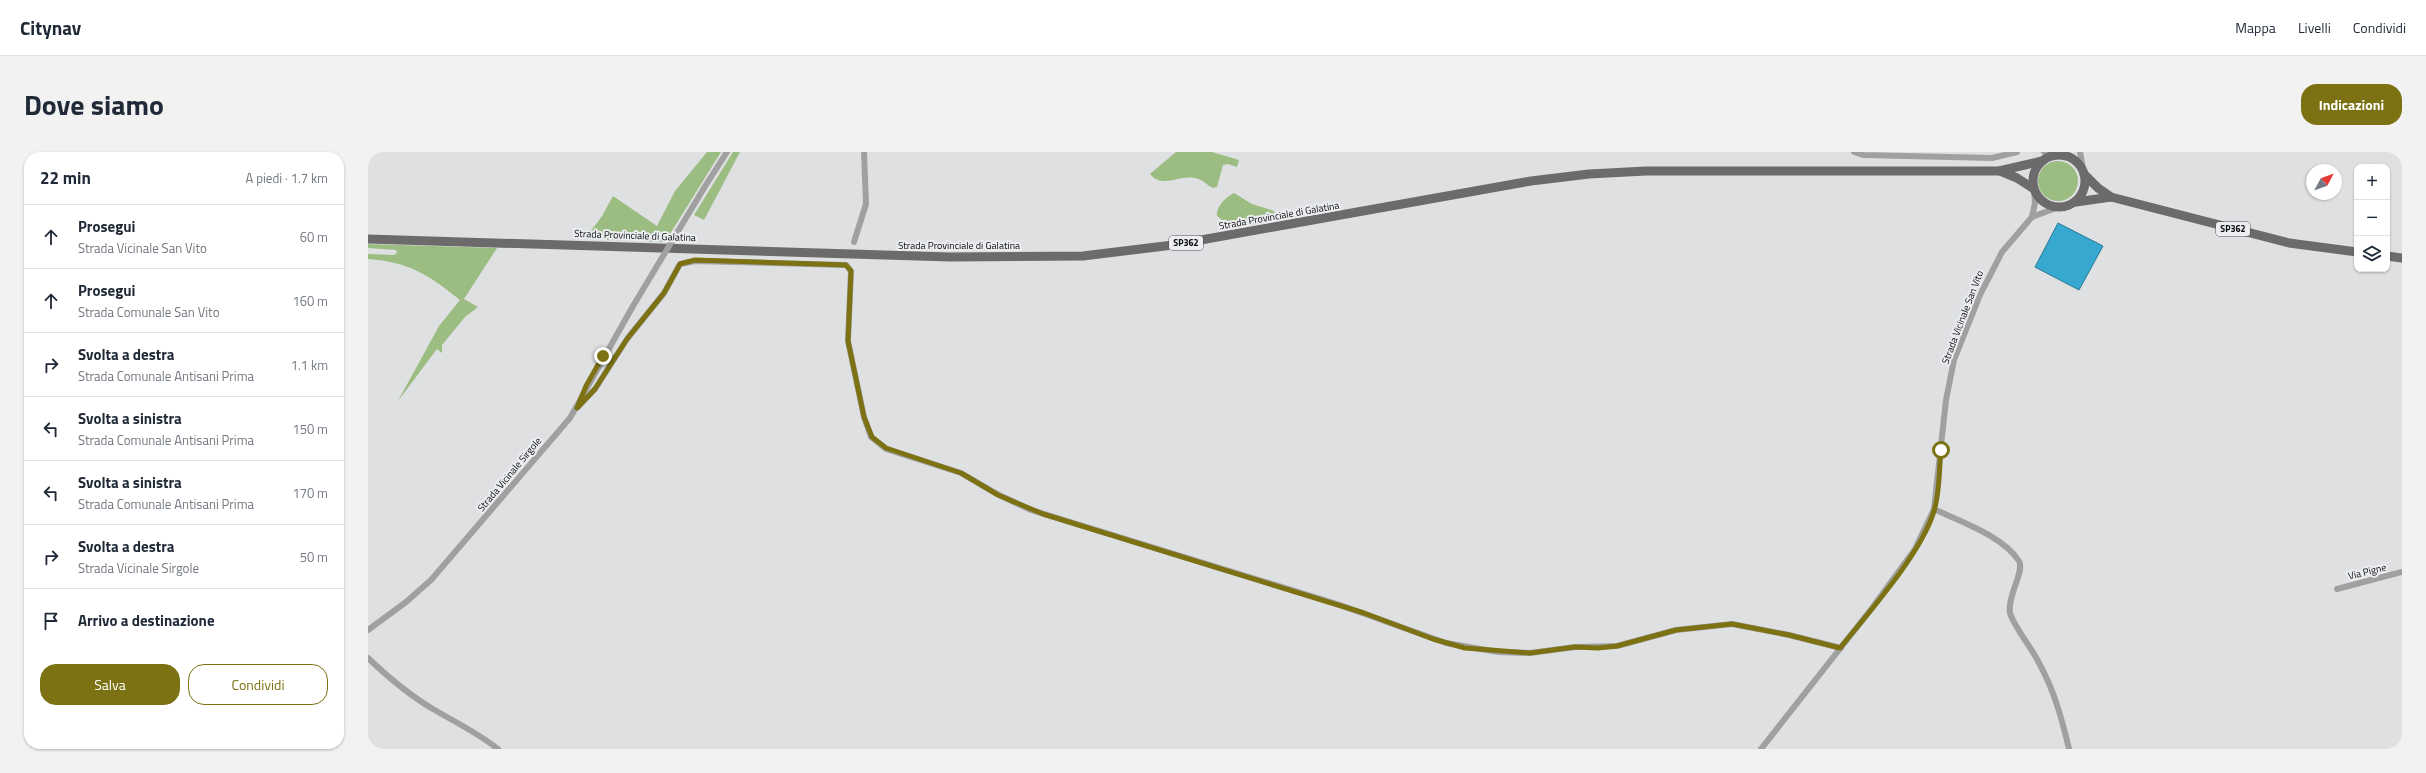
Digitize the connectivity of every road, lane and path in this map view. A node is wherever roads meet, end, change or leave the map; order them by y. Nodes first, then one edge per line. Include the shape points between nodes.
1 (727, 152) edge
2 (864, 152) edge
3 (1854, 152) edge
4 (2017, 152) edge
5 (2080, 152) edge
6 (2055, 153) edge
7 (2042, 162) junction
8 (1999, 171) junction
9 (2084, 174) junction
10 (2034, 189) junction
11 (2111, 197) junction
12 (2076, 202) junction
13 (2056, 208) junction
14 (2032, 217) junction
15 (368, 239) edge
16 (854, 242) dead end
17 (2354, 252) edge
18 (2390, 256) edge
19 (2402, 258) edge
20 (577, 408) junction
21 (1934, 510) junction
22 (2402, 572) edge
23 (2337, 589) dead end
24 (368, 630) edge
25 (1840, 648) junction
26 (368, 658) edge
27 (498, 749) edge
28 (1761, 749) edge
29 (2069, 749) edge

1 - 20 street, Strada Vicinale Sirgole, bridge via 586,386
2 - 16 street via 866,204
3 - 4 street via 1863,156 1992,158
5 - 9 street
6 - 7 main road, Strada Provinciale di Galatina / SP362
6 - 9 main road, Strada Provinciale di Galatina / SP362 via 2071,158
7 - 8 main road, Strada Provinciale di Galatina / SP362
7 - 10 main road, Strada Provinciale di Galatina / SP362 via 2035,169 2032,179
8 - 10 main road, Strada Provinciale di Galatina / SP362 via 2017,178
8 - 15 main road, Strada Provinciale di Galatina / SP362 via 1646,171 1589,174 1531,181 1173,245 1083,256 950,257
9 - 11 main road, Strada Provinciale di Galatina / SP362
9 - 12 main road via 2082,194
10 - 13 main road, Strada Provinciale di Galatina / SP362 via 2039,198
10 - 14 street
11 - 12 main road, Strada Provinciale di Galatina / SP362
11 - 17 main road, Strada Provinciale di Galatina / SP362 via 2288,243
12 - 13 main road, Strada Provinciale di Galatina / SP362 via 2067,207
13 - 14 street
14 - 21 street, Strada Vicinale San Vito via 2002,252 1980,295 1954,360 1946,400
18 - 19 main road
20 - 24 street, Strada Vicinale Sirgole via 431,580
20 - 25 street via 595,389 623,345 664,293 684,262 695,260 846,265 851,271 848,341 864,417 872,437 886,448 961,473 998,495 1031,510 1364,613 1465,648 1530,653 1575,647 1598,648 1617,646 1676,630 1732,624
21 - 25 street, Strada Vicinale San Vito via 1915,549
21 - 29 street via 1982,531 2011,550 2020,562 2020,573 2010,596 2010,614 2040,663 2059,709
22 - 23 street, Via Pigne
25 - 28 street, Strada Vicinale San Vito
26 - 27 street via 389,679 419,700

